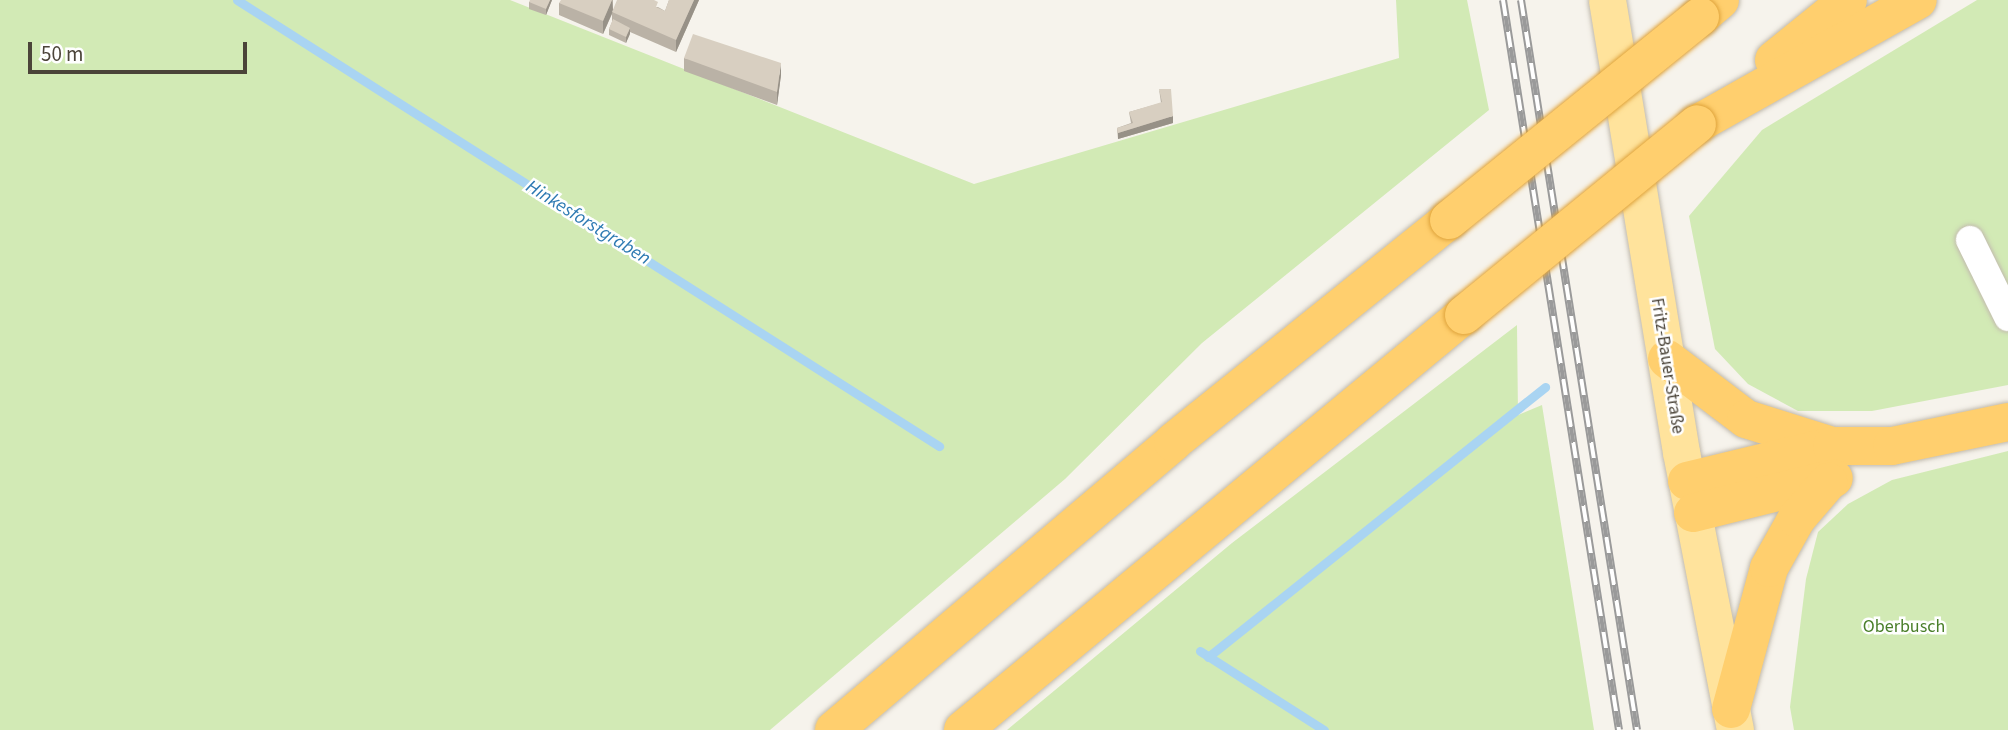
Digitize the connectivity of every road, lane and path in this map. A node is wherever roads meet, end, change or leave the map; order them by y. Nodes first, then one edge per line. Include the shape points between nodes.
1 (1607, 0) edge
2 (1847, 0) edge
3 (1918, 0) edge
4 (1710, 8) edge
5 (1697, 124) junction
6 (1970, 240) dead end
7 (2008, 317) edge
8 (1667, 359) junction
9 (2008, 422) edge
10 (1830, 464) junction
11 (1690, 497) junction
12 (1733, 719) edge
13 (834, 730) edge
14 (963, 730) edge

1 - 8 main road, Fritz-Bauer-Straße
2 - 5 highway
3 - 5 highway
4 - 13 highway, bridge via 1173,442
5 - 14 highway, bridge
6 - 7 lane
8 - 10 highway via 1746,419
8 - 11 main road, Fritz-Bauer-Straße
9 - 10 highway
10 - 11 highway
10 - 12 highway via 1769,568
11 - 12 main road, Fritz-Bauer-Straße

